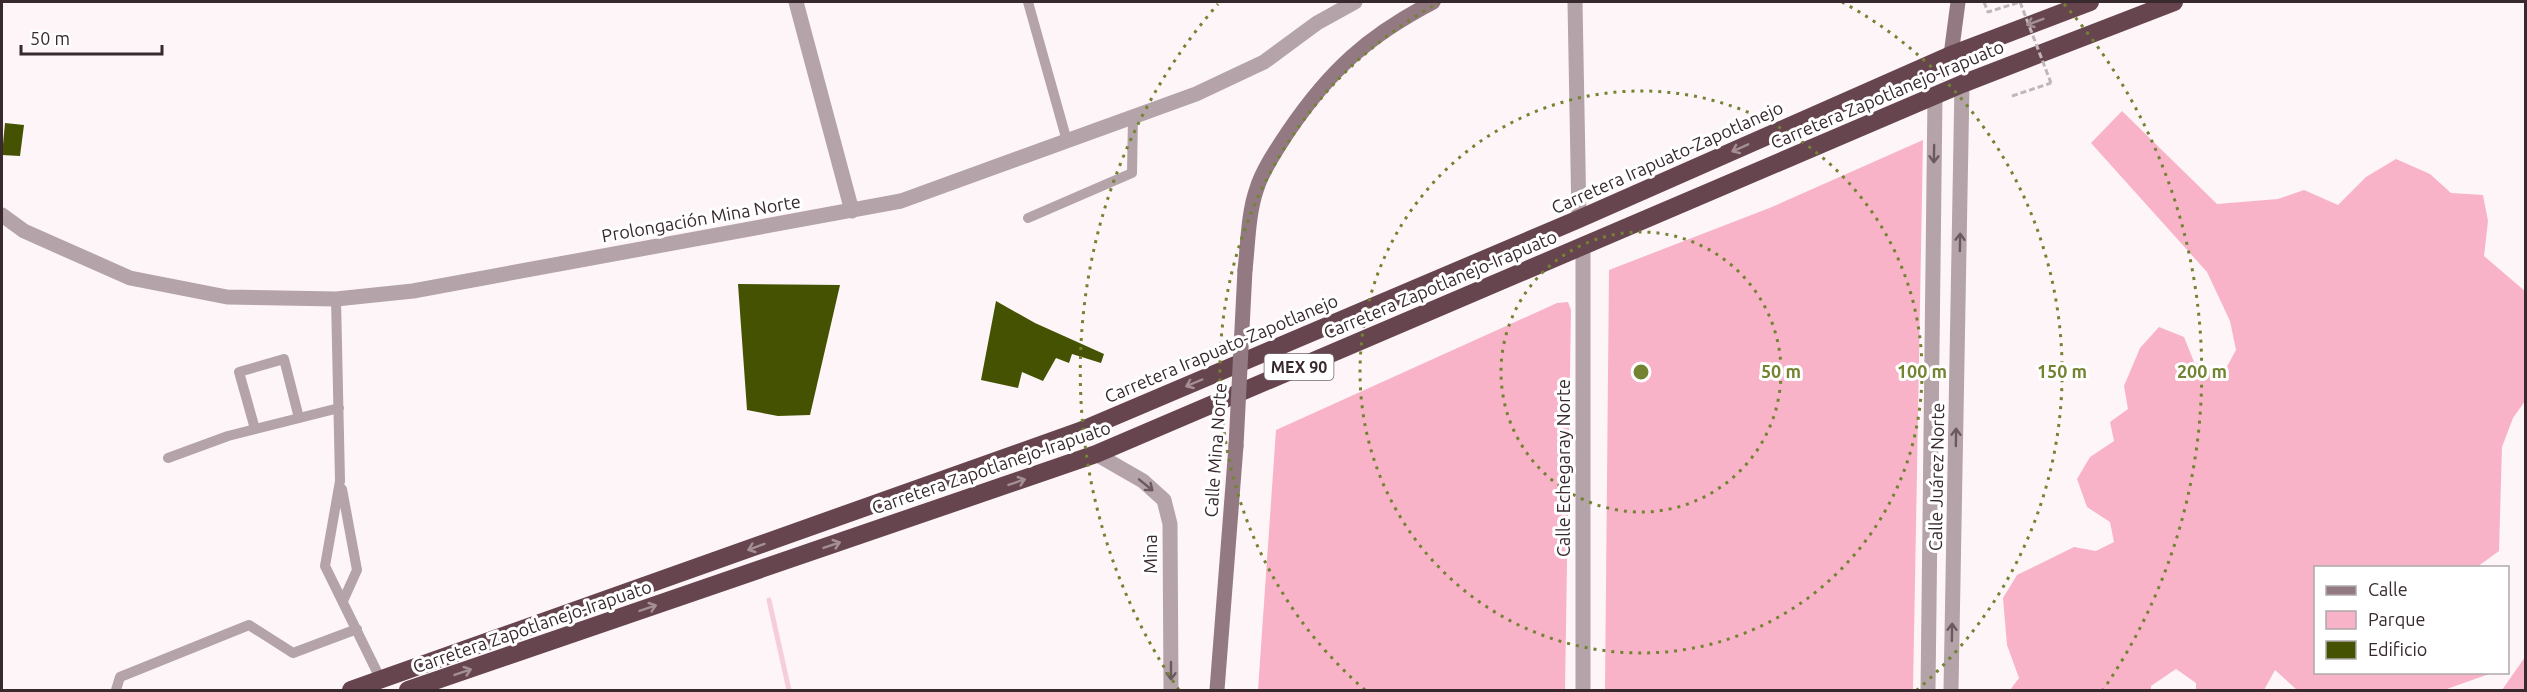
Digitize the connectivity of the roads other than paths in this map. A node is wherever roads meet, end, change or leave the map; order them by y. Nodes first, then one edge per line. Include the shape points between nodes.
1 (796, 2) edge
2 (1028, 2) edge
3 (1355, 2) edge
4 (1434, 2) edge
5 (1575, 2) edge
6 (1958, 2) edge
7 (2090, 2) edge
8 (2174, 2) edge
9 (1951, 55) junction
10 (1962, 84) junction
11 (1935, 96) junction
12 (1133, 117) junction
13 (1066, 141) junction
14 (852, 211) junction
15 (2, 215) edge
16 (1028, 218) dead end
17 (1579, 219) junction
18 (1582, 246) junction
19 (336, 299) junction
20 (1931, 404) junction
21 (1957, 405) junction
22 (339, 408) junction
23 (299, 417) junction
24 (255, 429) junction
25 (1096, 454) junction
26 (168, 458) dead end
27 (340, 481) junction
28 (343, 601) junction
29 (357, 629) junction
30 (381, 680) junction
31 (116, 690) edge
32 (351, 690) edge
33 (408, 690) edge
34 (1171, 690) edge
35 (1217, 690) edge
36 (1583, 690) edge
37 (1928, 690) edge
38 (1951, 690) edge

1 - 14 street
2 - 13 lane
3 - 12 street, Prolongación Mina Norte via 1317,23 1264,62 1196,94
4 - 35 street, Calle Mina Norte, bridge via 1399,20 1353,53 1311,99 1257,188 1245,270
5 - 17 street
6 - 9 street
7 -> 9 highway, Carretera Irapuato-Zapotlanejo / MEX 90
8 - 10 highway, Carretera Zapotlanejo-Irapuato / MEX 90
9 -> 17 highway, Carretera Irapuato-Zapotlanejo / MEX 90
10 - 11 highway, Carretera Zapotlanejo-Irapuato / MEX 90
21 -> 10 street, Calle Juárez Norte
11 - 18 highway, Carretera Zapotlanejo-Irapuato / MEX 90
11 -> 20 street, Calle Juárez Norte
12 - 13 street, Prolongación Mina Norte
12 - 16 lane via 1132,173
13 - 14 street, Prolongación Mina Norte via 901,201
14 - 19 street, Prolongación Mina Norte via 413,291
15 - 19 street, Prolongación Mina Norte via 24,231 130,278 227,297
17 -> 30 highway, Carretera Irapuato-Zapotlanejo / MEX 90 via 1080,431
18 - 25 highway, Carretera Zapotlanejo-Irapuato / MEX 90
18 - 36 street, Calle Echegaray Norte
19 - 22 lane
20 - 21 street
20 - 37 street, Calle Juárez Norte
38 -> 21 street, Calle Juárez Norte
22 - 23 lane
22 - 27 lane
23 - 24 lane
23 - 24 lane via 284,359 240,372
24 - 26 lane
33 -> 25 highway, Carretera Zapotlanejo-Irapuato / MEX 90
25 -> 34 street, Mina via 1143,481 1164,500 1170,524
27 - 28 lane via 357,570
27 - 28 lane via 325,566
28 - 29 lane
29 - 30 lane
29 - 31 lane via 293,653 249,625 120,678
30 - 32 highway, Carretera Irapuato-Zapotlanejo / MEX 90

